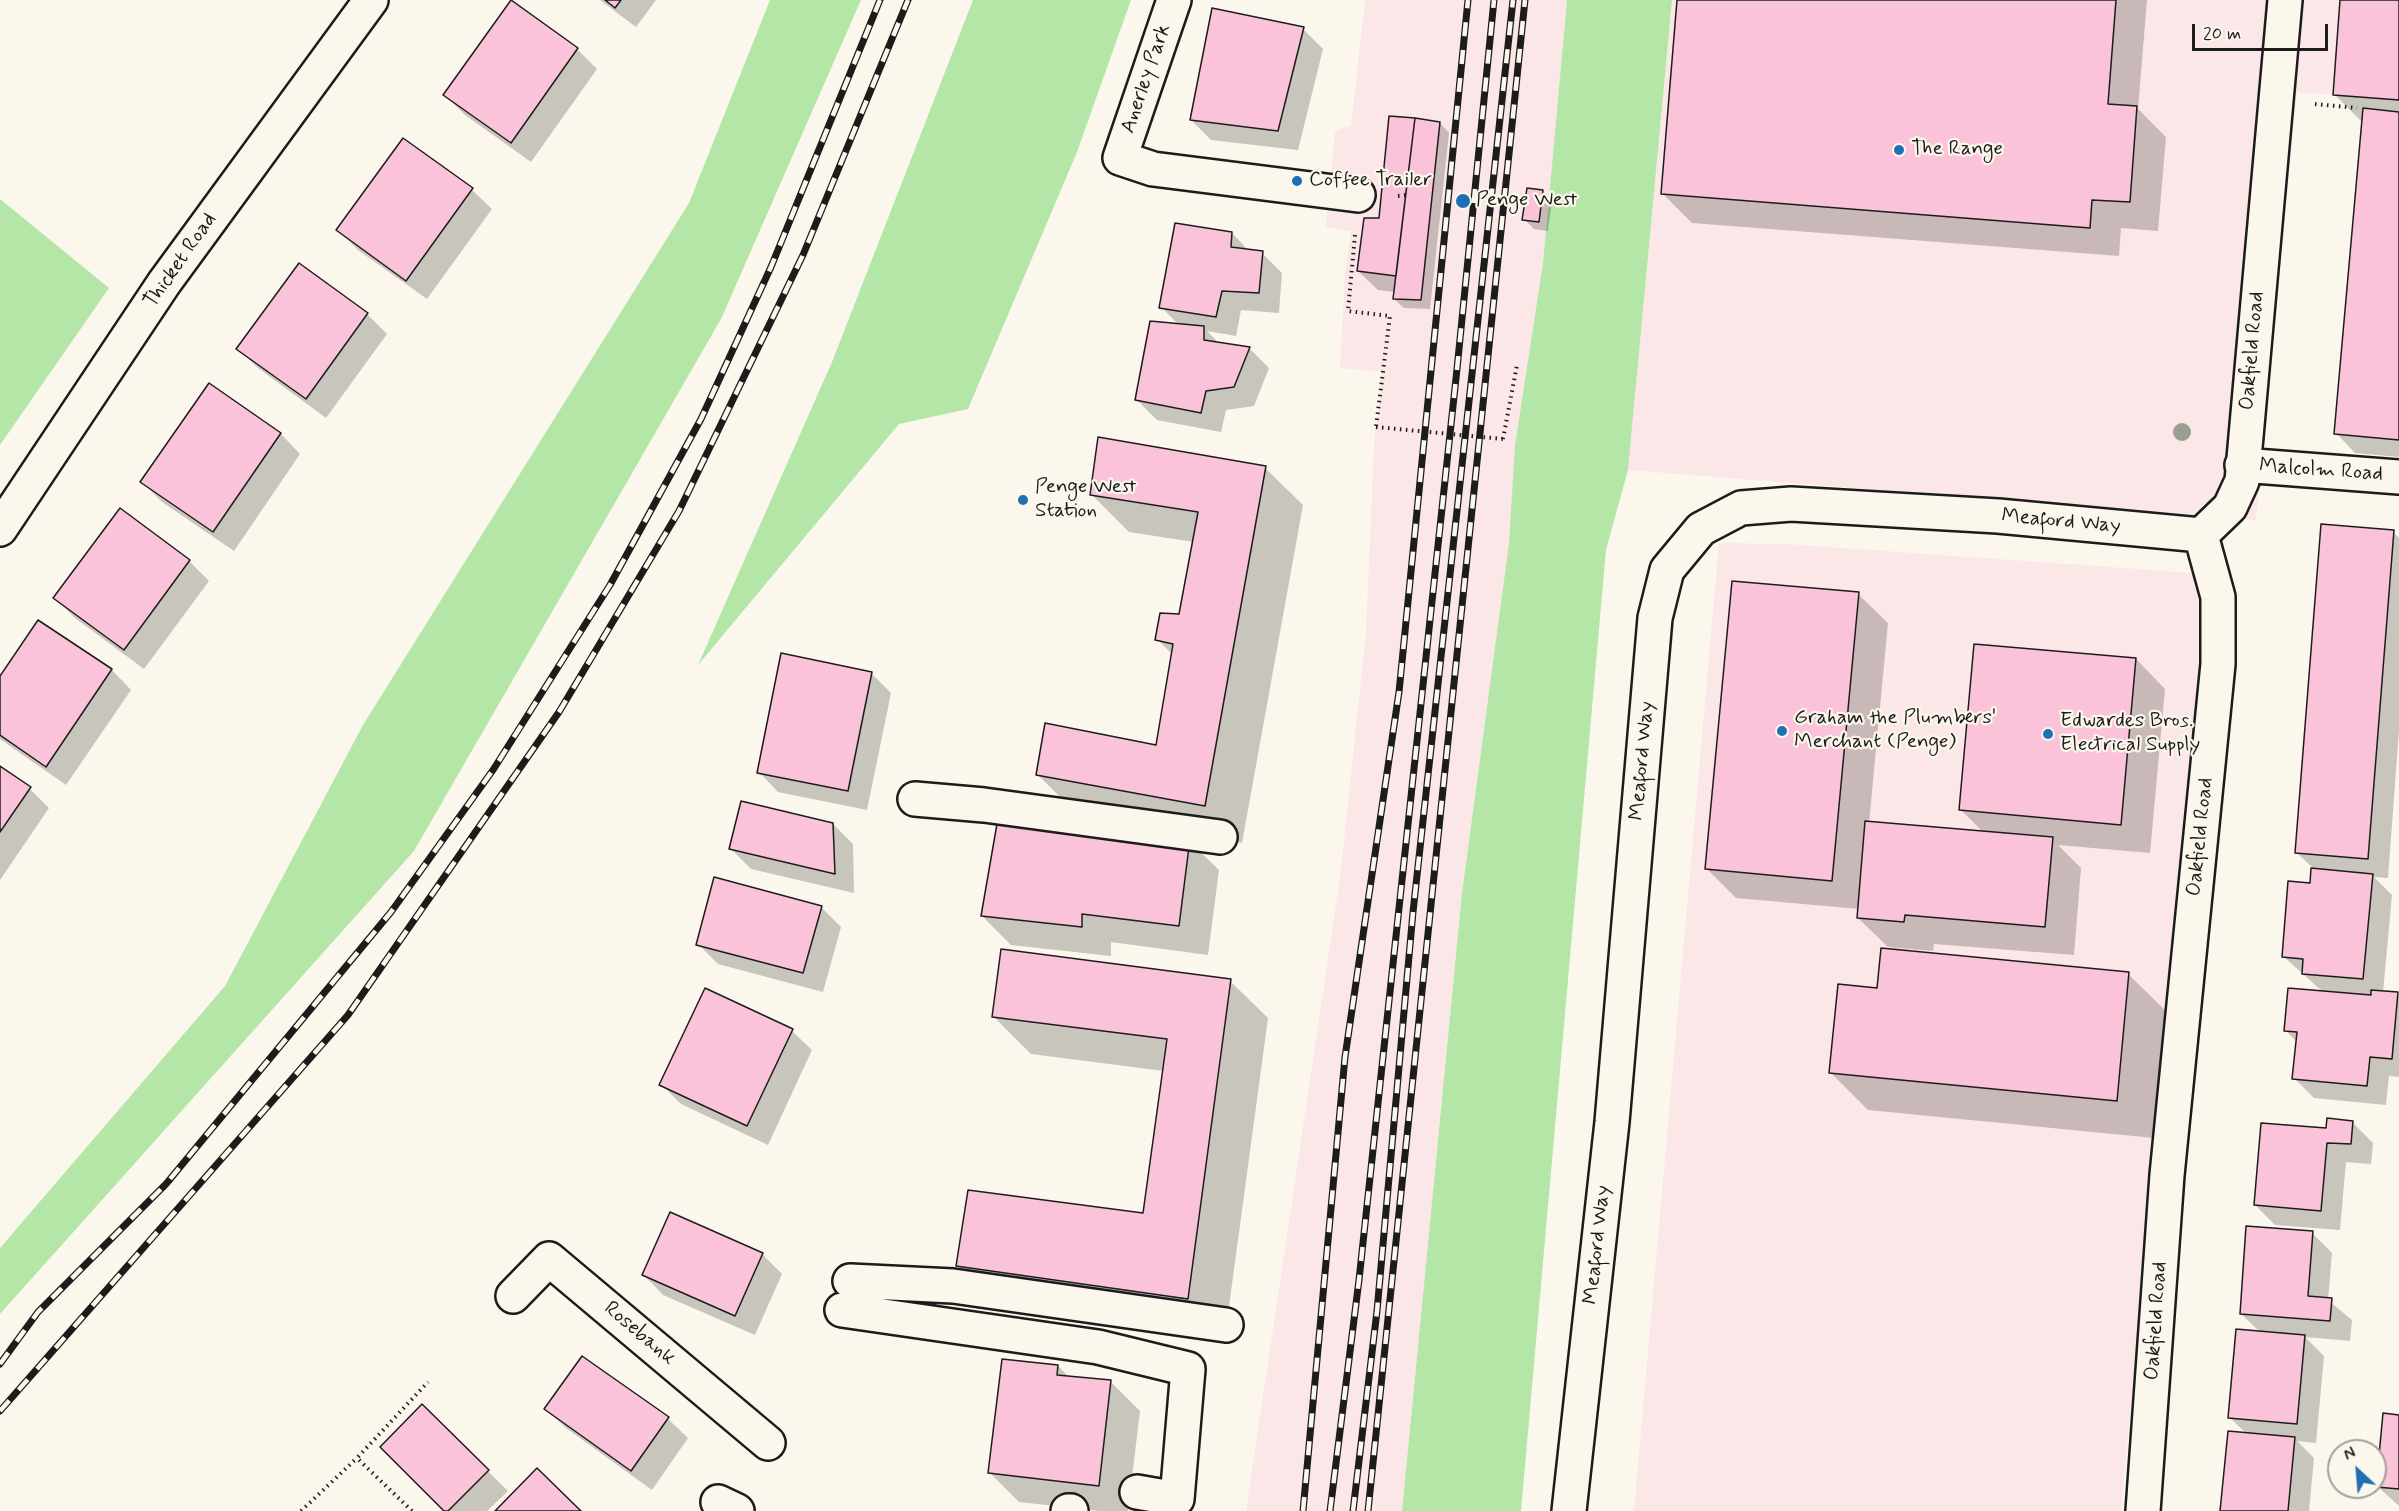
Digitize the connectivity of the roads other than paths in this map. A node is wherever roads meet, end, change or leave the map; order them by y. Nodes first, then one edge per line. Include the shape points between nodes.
1 (371, 0) edge
2 (1174, 0) edge
3 (2285, 0) edge
4 (1358, 195) road end
5 (2242, 465) junction
6 (2399, 477) edge
7 (0, 529) edge
8 (2202, 534) junction
9 (915, 799) dead end
10 (1220, 837) dead end
11 (513, 1296) dead end
12 (1226, 1325) dead end
13 (768, 1443) dead end
14 (1137, 1492) dead end
15 (1569, 1511) edge
16 (2143, 1511) edge

1 - 7 street, Thicket Road via 164,283
2 - 4 street, Anerley Park via 1120,158 1153,169
3 - 5 street, Oakfield Road
5 - 6 street, Malcolm Road
5 - 8 street, Oakfield Road via 2242,481 2230,507
8 - 15 street, Meaford Way via 1998,516 1791,504 1741,508 1701,528 1667,570 1655,618 1612,1122
8 - 16 street, Oakfield Road via 2218,597 2218,664 2168,1175
9 - 10 street
11 - 13 street, Rosebank via 549,1259
12 - 14 street via 952,1286 846,1295 1188,1369 1177,1499

